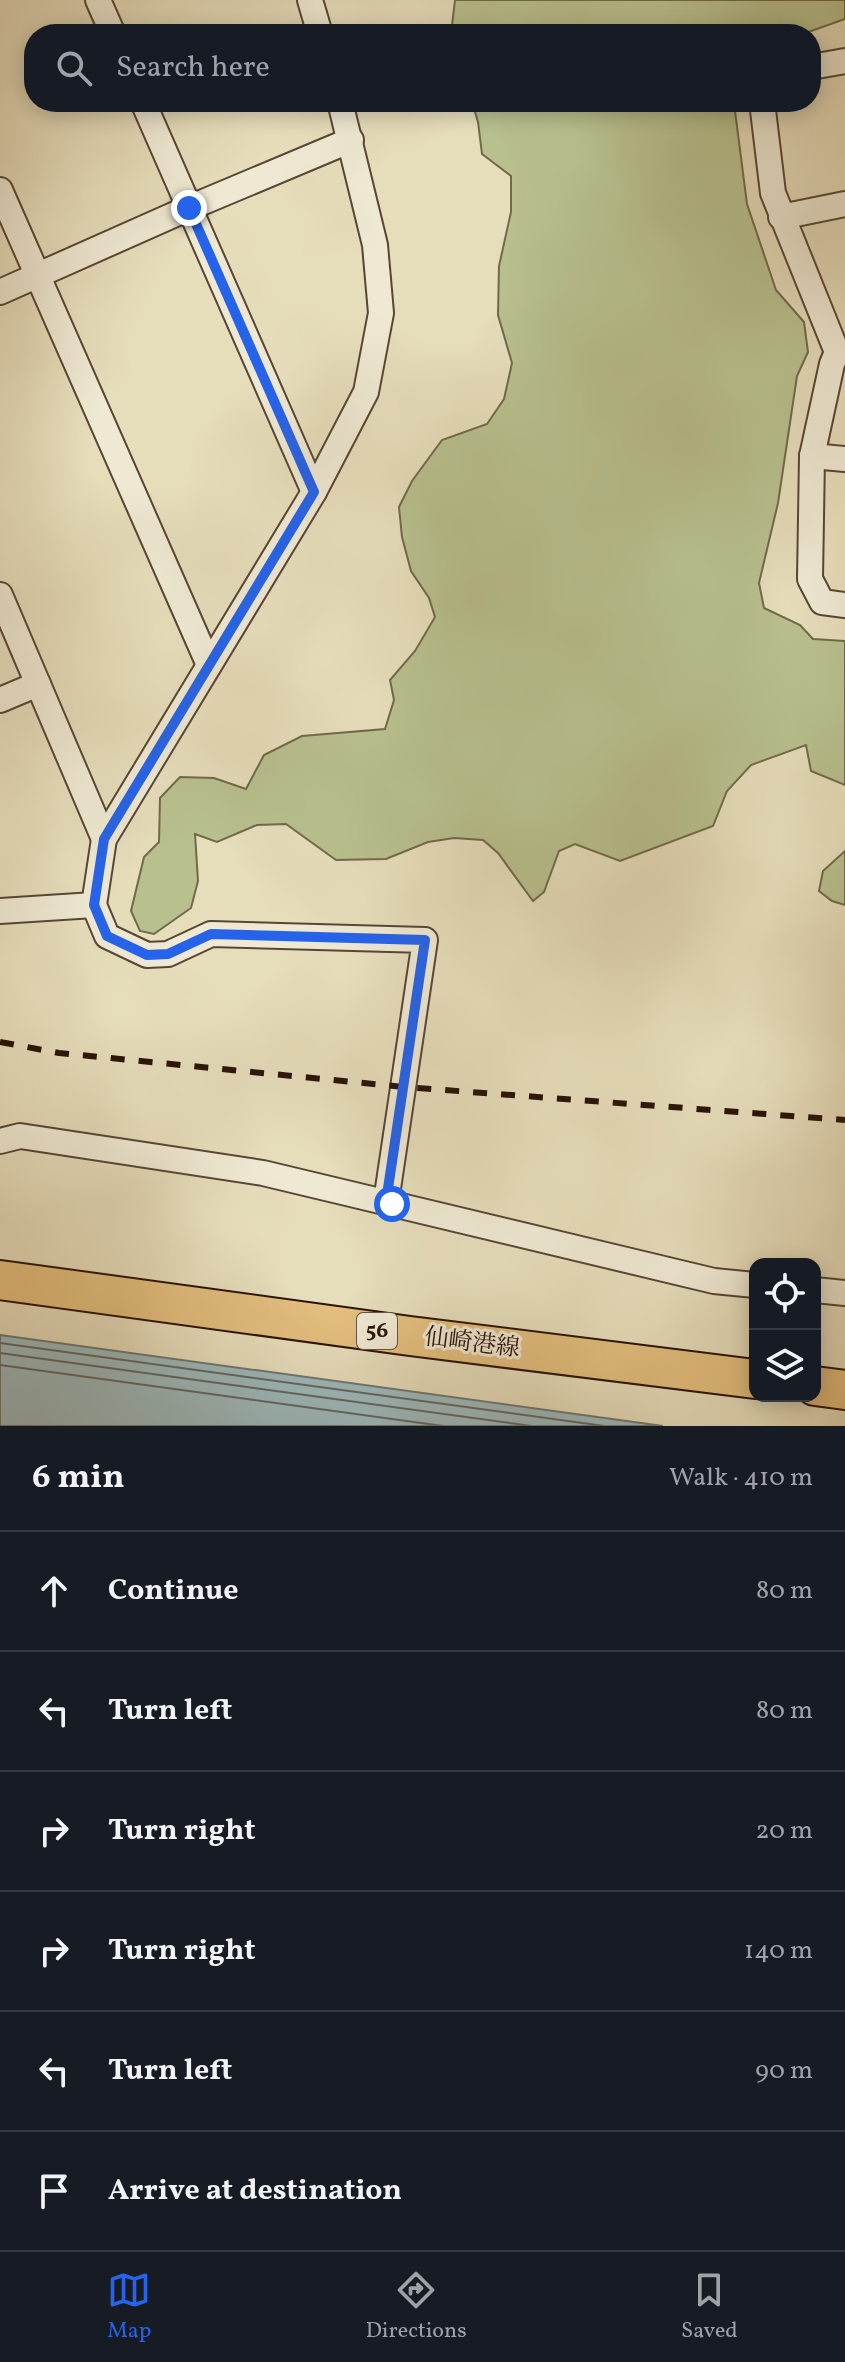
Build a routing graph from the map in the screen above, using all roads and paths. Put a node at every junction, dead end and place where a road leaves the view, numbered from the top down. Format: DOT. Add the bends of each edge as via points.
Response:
graph roads {
  1 [pos="98,0"];
  2 [pos="310,0"];
  3 [pos="109,24"];
  4 [pos="317,24"];
  5 [pos="845,61"];
  6 [pos="821,65"];
  7 [pos="147,112"];
  8 [pos="343,112"];
  9 [pos="763,112"];
  10 [pos="351,140"];
  11 [pos="0,190"];
  12 [pos="845,204"];
  13 [pos="189,208"];
  14 [pos="781,217"];
  15 [pos="37,276"];
  16 [pos="0,292"];
  17 [pos="841,351"];
  18 [pos="812,456"];
  19 [pos="845,459"];
  20 [pos="314,492"];
  21 [pos="0,595"];
  22 [pos="845,605"];
  23 [pos="209,665"];
  24 [pos="38,684"];
  25 [pos="0,700"];
  26 [pos="104,839"];
  27 [pos="94,905"];
  28 [pos="0,911"];
  29 [pos="0,1141"];
  30 [pos="386,1202"];
  31 [pos="0,1280"];
  32 [pos="749,1284"];
  33 [pos="821,1291"];
  34 [pos="845,1293"];
  35 [pos="749,1378"];
  36 [pos="821,1387"];
  37 [pos="845,1390"];
  1 -- 3 [label="street"];
  2 -- 4 [label="street"];
  5 -- 6 [label="street"];
  7 -- 13 [label="street"];
  8 -- 10 [label="street"];
  9 -- 14 [label="street"];
  10 -- 13 [label="street"];
  10 -- 20 [label="street" via="375,245 381,313 366,392"];
  11 -- 15 [label="street"];
  12 -- 14 [label="street"];
  13 -- 15 [label="street"];
  13 -- 20 [label="street"];
  14 -- 17 [label="street"];
  15 -- 16 [label="street"];
  15 -- 23 [label="street"];
  17 -- 18 [label="street" via="832,364"];
  18 -- 19 [label="street"];
  18 -- 22 [label="street" via="810,579 822,602"];
  20 -- 23 [label="street"];
  21 -- 24 [label="street"];
  23 -- 26 [label="street"];
  24 -- 25 [label="street"];
  24 -- 26 [label="street"];
  26 -- 27 [label="street"];
  27 -- 28 [label="street"];
  27 -- 30 [label="street" via="107,936 147,955 168,954 211,934 425,940"];
  29 -- 30 [label="street" via="20,1136 263,1173"];
  30 -- 32 [label="street" via="714,1281"];
  31 -- 35 [label="main road, 仙崎港線 / 56"];
  33 -- 34 [label="street"];
  36 -- 37 [label="main road"];
}
